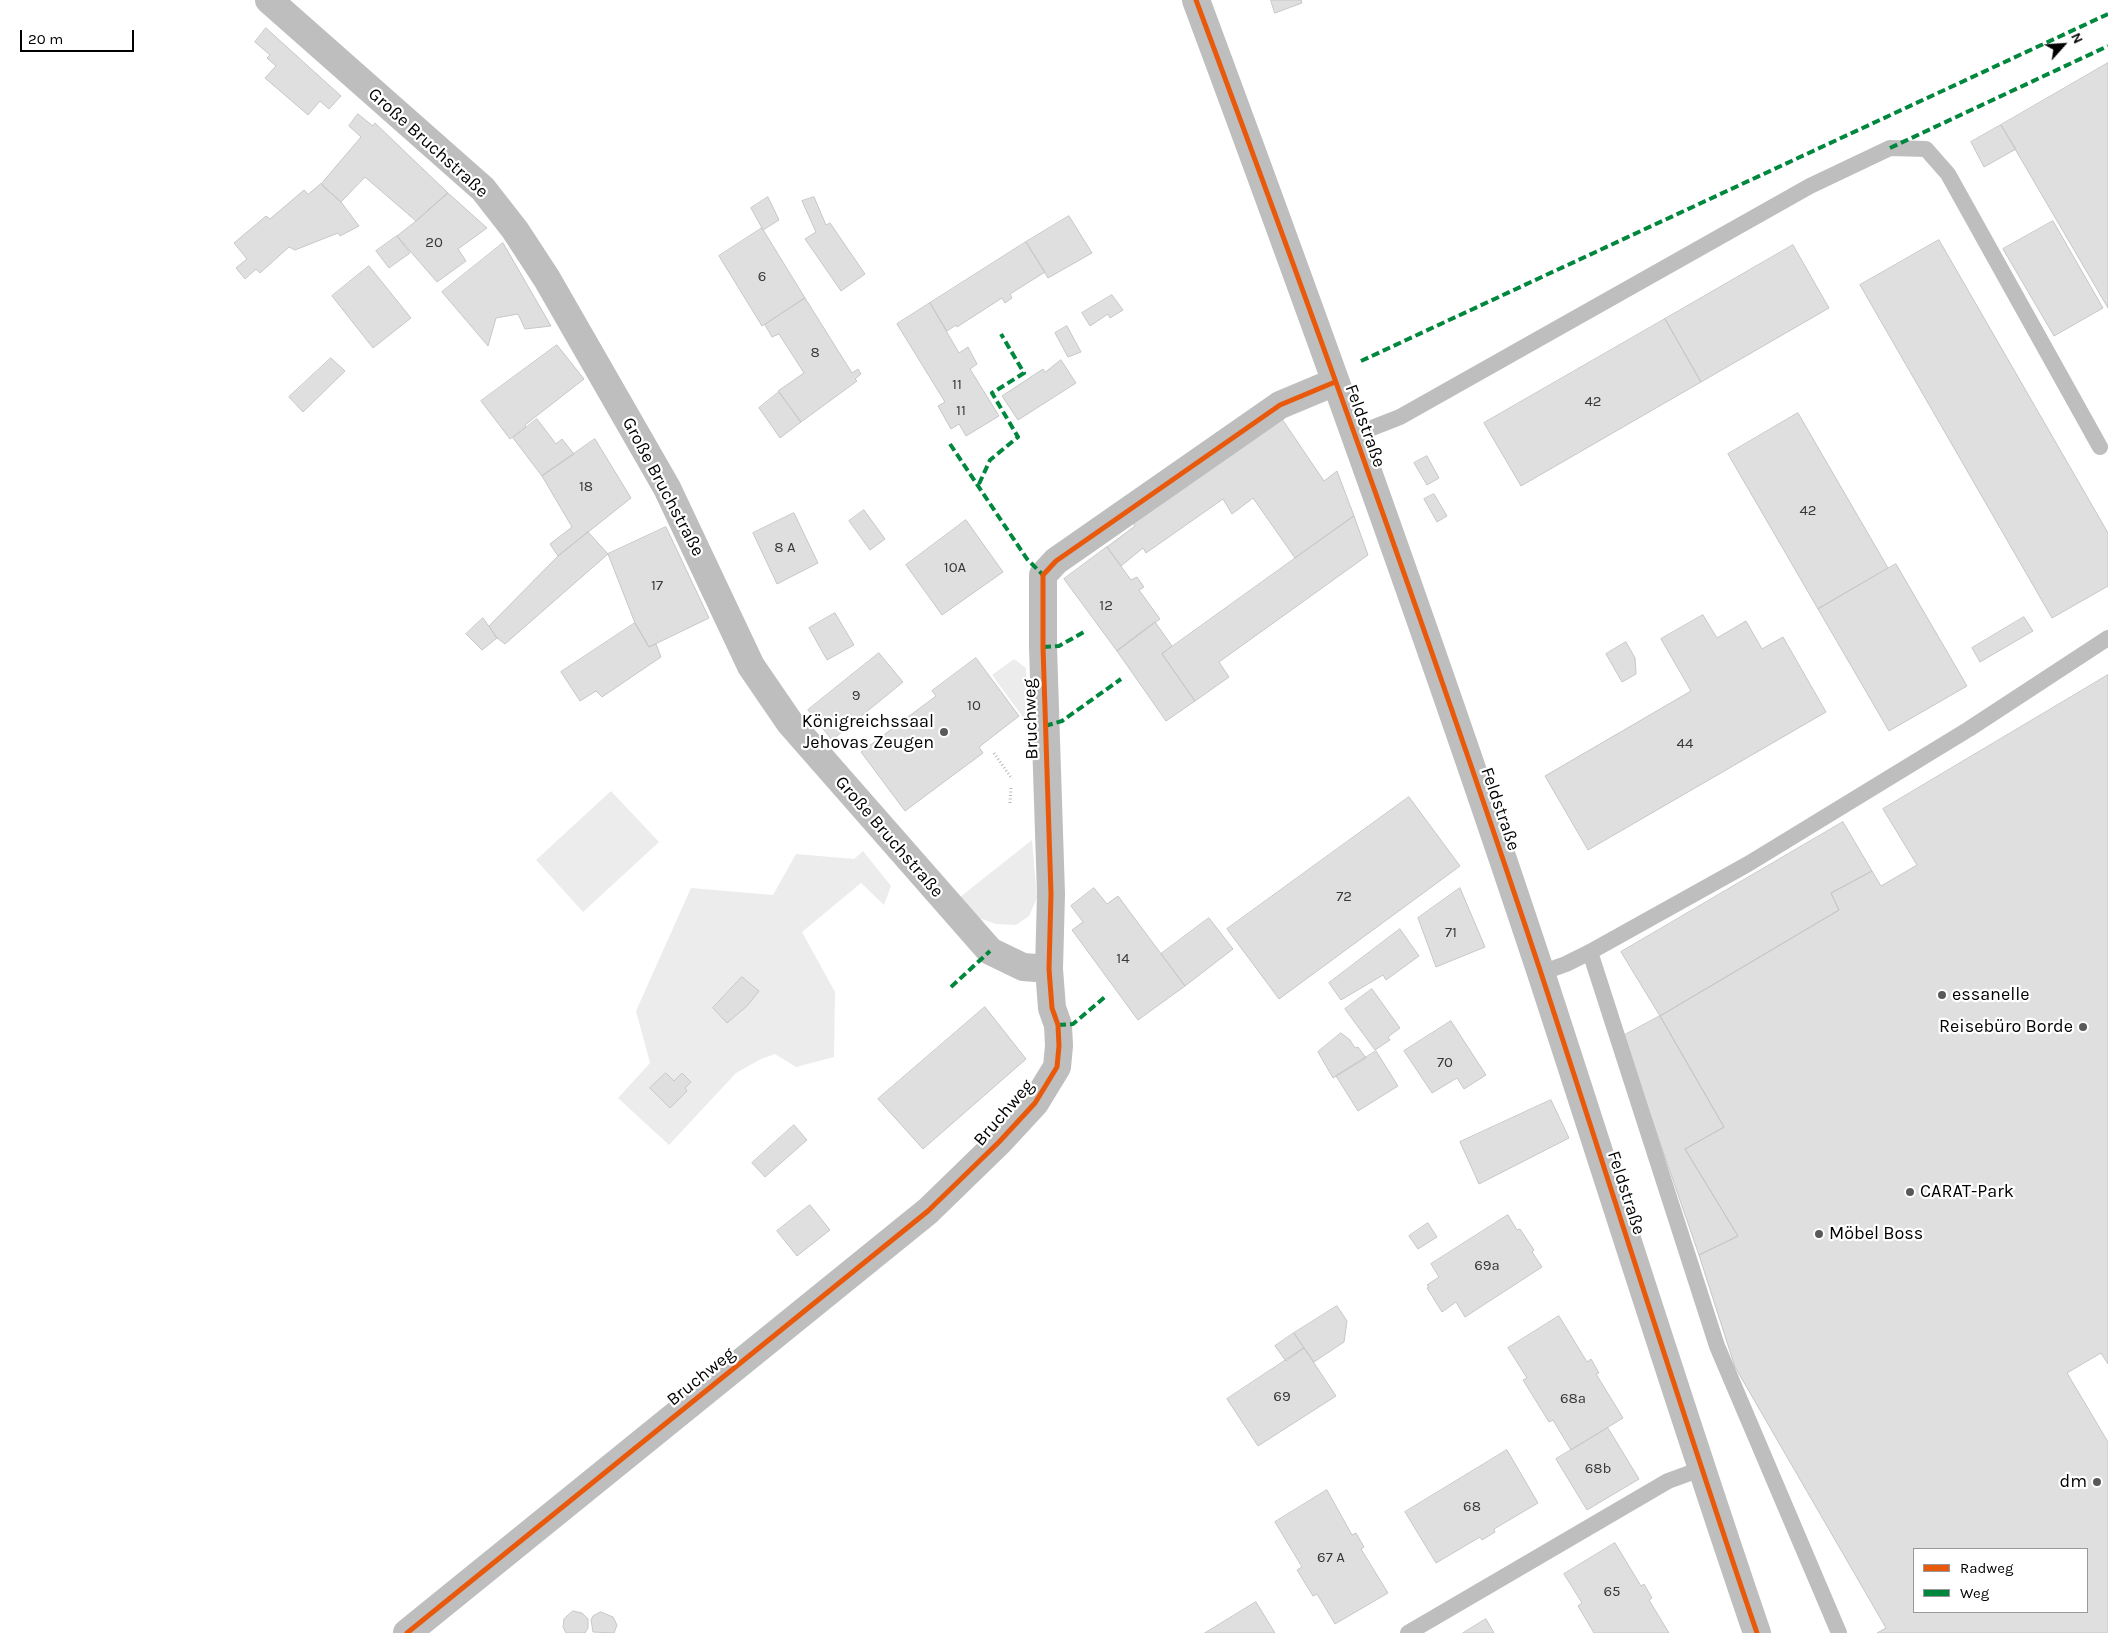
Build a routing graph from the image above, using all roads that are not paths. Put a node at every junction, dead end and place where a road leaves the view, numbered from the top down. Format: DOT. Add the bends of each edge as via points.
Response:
graph roads {
  1 [pos="269,0"];
  2 [pos="1196,0"];
  3 [pos="1335,382"];
  4 [pos="1354,435"];
  5 [pos="2100,447"];
  6 [pos="2108,638"];
  7 [pos="1590,952"];
  8 [pos="1049,969"];
  9 [pos="1540,973"];
  10 [pos="1701,1469"];
  11 [pos="407,1633"];
  12 [pos="1408,1633"];
  13 [pos="1757,1633"];
  14 [pos="1839,1633"];
  1 -- 8 [label="street, Große Bruchstraße" via="482,189 515,230 547,279 667,488 751,666 790,723 990,951 1024,967"];
  2 -- 3 [label="street, Feldstraße"];
  3 -- 4 [label="street, Feldstraße"];
  3 -- 8 [label="street, Bruchweg" via="1280,405 1056,561 1043,575 1051,894"];
  4 -- 5 [label="lane" via="1400,417 1810,186 1890,148 1926,149 1948,174"];
  4 -- 9 [label="street, Feldstraße" via="1447,696"];
  6 -- 7 [label="lane" via="1969,729 1748,864"];
  7 -- 9 [label="lane"];
  7 -- 14 [label="lane" via="1717,1346"];
  8 -- 11 [label="street, Bruchweg" via="1052,1008 1058,1025 1057,1067 1035,1103 999,1142 928,1211"];
  9 -- 10 [label="street, Feldstraße"];
  10 -- 12 [label="lane" via="1668,1481"];
  10 -- 13 [label="street, Feldstraße"];
}
